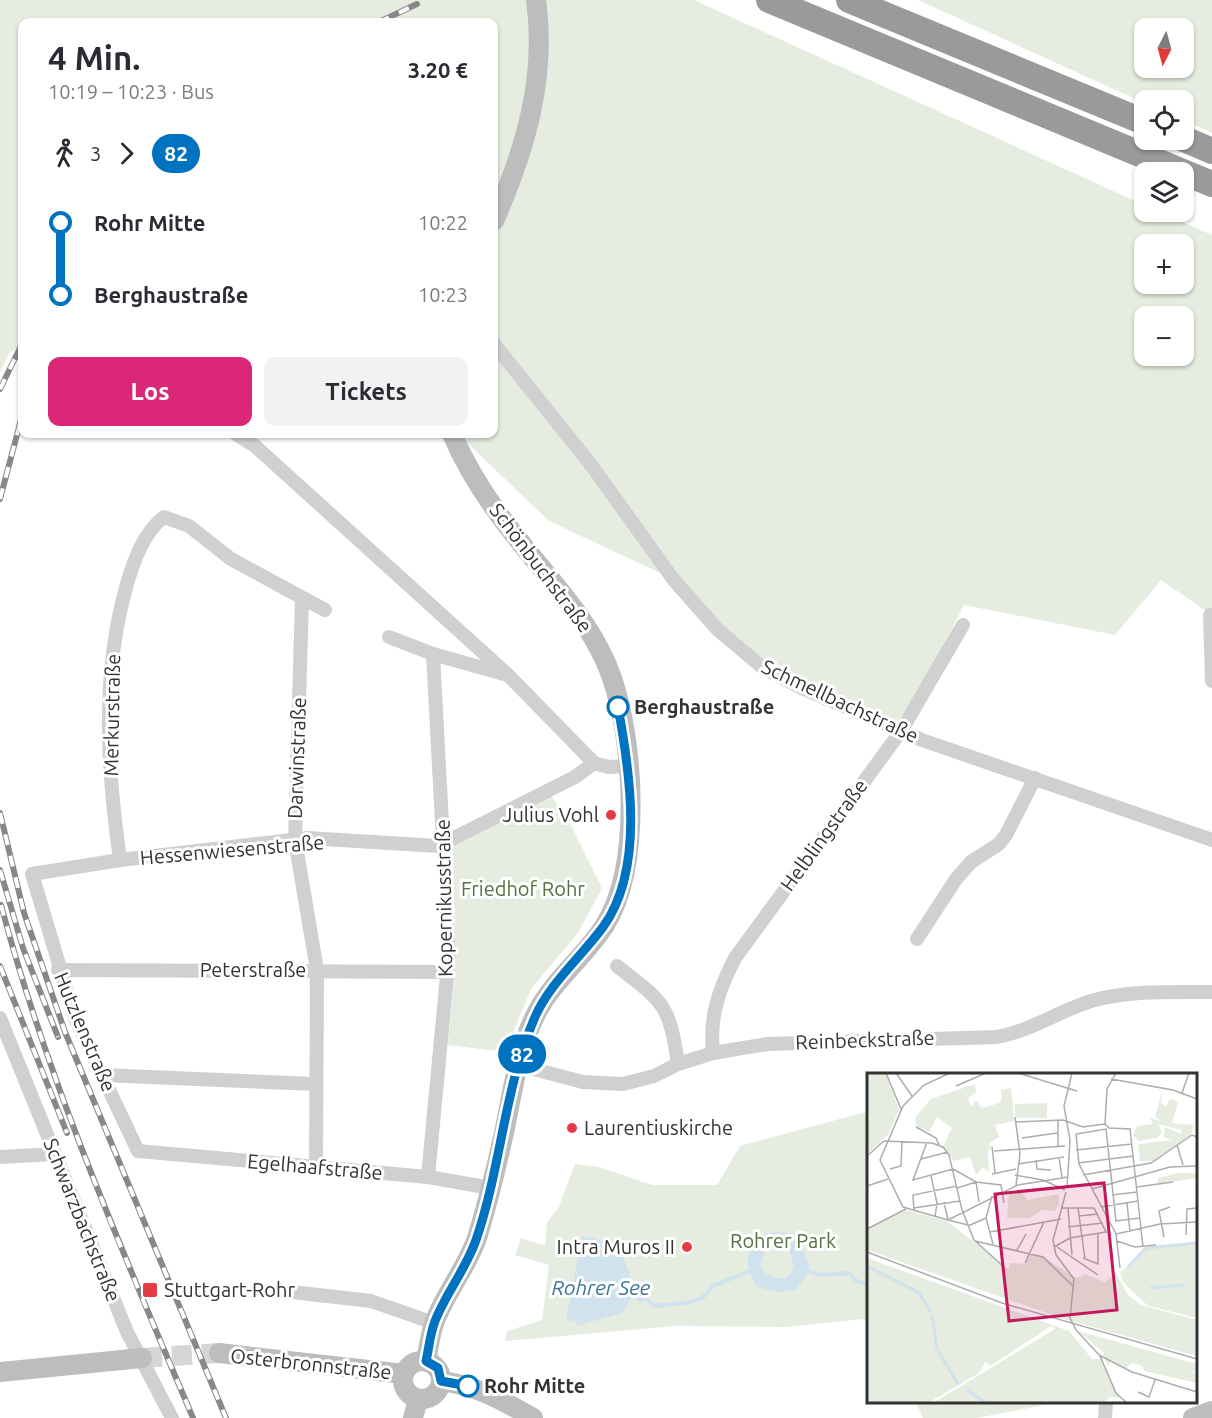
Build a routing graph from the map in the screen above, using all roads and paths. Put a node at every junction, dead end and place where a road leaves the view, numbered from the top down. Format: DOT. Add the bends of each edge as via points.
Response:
graph roads {
  1 [pos="536,0"];
  2 [pos="769,0"];
  3 [pos="849,0"];
  4 [pos="1134,118"];
  5 [pos="1194,143"];
  6 [pos="1212,151"];
  7 [pos="1212,184"];
  8 [pos="498,212"];
  9 [pos="498,349"];
  10 [pos="242,438"];
  11 [pos="454,438"];
  12 [pos="302,599"];
  13 [pos="325,610"];
  14 [pos="1211,616"];
  15 [pos="963,625"];
  16 [pos="389,637"];
  17 [pos="433,654"];
  18 [pos="1211,655"];
  19 [pos="508,675"];
  20 [pos="1212,681"];
  21 [pos="901,731"];
  22 [pos="594,763"];
  23 [pos="627,766"];
  24 [pos="1035,778"];
  25 [pos="295,840"];
  26 [pos="1212,840"];
  27 [pos="444,844"];
  28 [pos="120,860"];
  29 [pos="32,874"];
  30 [pos="917,939"];
  31 [pos="617,966"];
  32 [pos="58,969"];
  33 [pos="317,970"];
  34 [pos="447,972"];
  35 [pos="1212,992"];
  36 [pos="0,1018"];
  37 [pos="713,1053"];
  38 [pos="678,1064"];
  39 [pos="519,1065"];
  40 [pos="102,1075"];
  41 [pos="316,1084"];
  42 [pos="138,1151"];
  43 [pos="55,1154"];
  44 [pos="0,1157"];
  45 [pos="316,1167"];
  46 [pos="428,1177"];
  47 [pos="491,1188"];
  48 [pos="292,1292"];
  49 [pos="434,1323"];
  50 [pos="219,1353"];
  51 [pos="428,1353"];
  52 [pos="142,1358"];
  53 [pos="0,1372"];
  54 [pos="404,1374"];
  55 [pos="441,1381"];
  56 [pos="1106,1403"];
  57 [pos="416,1408"];
  58 [pos="1212,1411"];
  59 [pos="172,1418"];
  60 [pos="533,1418"];
  61 [pos="1105,1418"];
  62 [pos="1193,1418"];
  1 -- 8 [label="main road" via="538,62 530,123"];
  2 -- 7 [label="highway"];
  3 -- 4 [label="highway"];
  5 -- 6 [label="highway"];
  9 -- 21 [label="street, Schmellbachstraße" via="718,630 762,667"];
  10 -- 19 [label="street"];
  11 -- 23 [label="main road, Schönbuchstraße" via="476,480 582,619 598,646 616,693"];
  12 -- 13 [label="street, Merkurstraße"];
  12 -- 25 [label="street, Darwinstraße"];
  12 -- 28 [label="street, Merkurstraße" via="231,559 189,526 164,518 154,525 132,568 112,655 108,714 110,783"];
  14 -- 18 [label="street"];
  15 -- 21 [label="street, Helblingstraße"];
  16 -- 17 [label="street"];
  17 -- 19 [label="street"];
  17 -- 27 [label="street, Kopernikusstraße"];
  18 -- 20 [label="street"];
  19 -- 22 [label="street"];
  21 -- 24 [label="street, Schmellbachstraße"];
  21 -- 37 [label="street, Helblingstraße" via="735,958 721,986 714,1013 710,1032"];
  22 -- 23 [label="street"];
  22 -- 27 [label="street, Hessenwiesenstraße" via="575,777"];
  23 -- 39 [label="main road, Schönbuchstraße" via="629,848 625,878 605,924 536,1014"];
  24 -- 26 [label="street, Schmellbachstraße"];
  24 -- 30 [label="street" via="1006,835 956,879"];
  25 -- 27 [label="street, Hessenwiesenstraße"];
  25 -- 28 [label="street, Hessenwiesenstraße"];
  25 -- 33 [label="street, Darwinstraße"];
  27 -- 34 [label="street, Kopernikusstraße"];
  28 -- 29 [label="street, Hessenwiesenstraße"];
  29 -- 32 [label="street, Hutzlenstraße"];
  31 -- 38 [label="street" via="654,995 668,1012"];
  32 -- 33 [label="street, Peterstraße"];
  32 -- 40 [label="street, Hutzlenstraße" via="75,1018"];
  33 -- 34 [label="street, Peterstraße"];
  33 -- 41 [label="street, Darwinstraße"];
  34 -- 46 [label="street, Kopernikusstraße"];
  35 -- 37 [label="street, Reinbeckstraße" via="1104,998 996,1038 767,1044"];
  36 -- 43 [label="street, Schwarzbachstraße"];
  37 -- 38 [label="street, Reinbeckstraße"];
  38 -- 39 [label="street, Reinbeckstraße" via="654,1076 623,1084 583,1082"];
  39 -- 47 [label="main road, Schönbuchstraße"];
  40 -- 41 [label="street"];
  40 -- 42 [label="street, Hutzlenstraße"];
  41 -- 45 [label="street, Darwinstraße"];
  42 -- 45 [label="street, Egelhaafstraße"];
  43 -- 44 [label="street"];
  43 -- 52 [label="street, Schwarzbachstraße" via="127,1332"];
  45 -- 46 [label="street, Egelhaafstraße"];
  46 -- 47 [label="street, Egelhaafstraße"];
  47 -- 49 [label="main road, Schönbuchstraße" via="472,1250"];
  48 -- 49 [label="street" via="371,1301"];
  49 -- 51 [label="main road, Schönbuchstraße"];
  50 -- 54 [label="main road, Osterbronnstraße"];
  51 -- 54 [label="main road" via="412,1363"];
  51 -- 55 [label="main road"];
  52 -- 53 [label="main road"];
  52 -- 59 [label="street, Schwarzbachstraße"];
  54 -- 57 [label="main road" via="406,1390"];
  55 -- 57 [label="main road" via="434,1395"];
  55 -- 60 [label="main road" via="468,1386"];
  56 -- 61 [label="street"];
  58 -- 62 [label="main road"];
}
